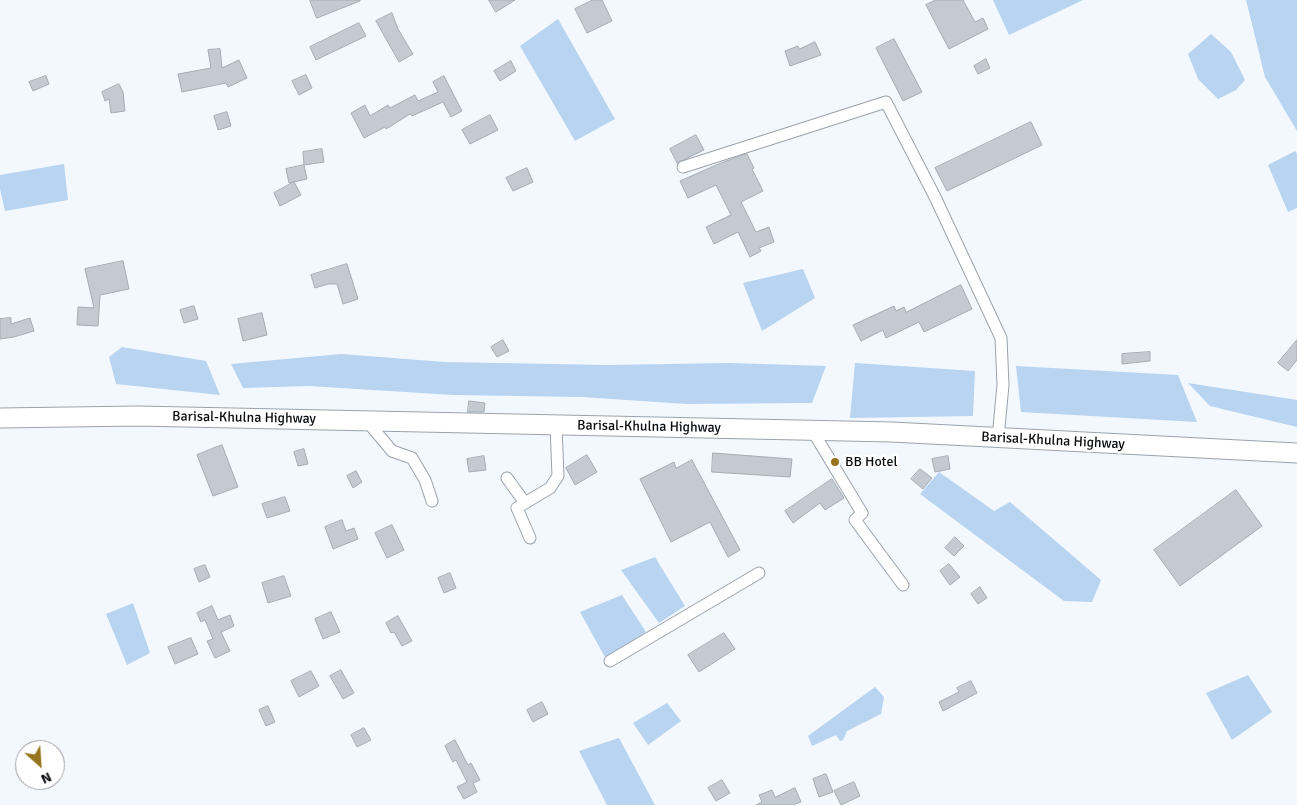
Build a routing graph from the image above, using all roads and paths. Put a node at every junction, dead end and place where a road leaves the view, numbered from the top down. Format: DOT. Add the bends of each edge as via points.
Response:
graph roads {
  1 [pos="683,167"];
  2 [pos="0,418"];
  3 [pos="366,420"];
  4 [pos="556,425"];
  5 [pos="812,430"];
  6 [pos="998,438"];
  7 [pos="1297,453"];
  8 [pos="507,478"];
  9 [pos="432,501"];
  10 [pos="525,503"];
  11 [pos="530,538"];
  12 [pos="759,572"];
  13 [pos="903,585"];
  14 [pos="610,661"];
  1 -- 6 [label="street" via="886,102 1001,338"];
  2 -- 3 [label="highway, Barisal-Khulna Highway" via="138,416"];
  3 -- 4 [label="highway, Barisal-Khulna Highway"];
  3 -- 9 [label="street" via="392,452 412,458 425,480"];
  4 -- 5 [label="highway, Barisal-Khulna Highway"];
  4 -- 10 [label="street" via="558,476 550,488"];
  5 -- 6 [label="highway, Barisal-Khulna Highway"];
  5 -- 13 [label="street" via="862,513 855,520"];
  6 -- 7 [label="highway, Barisal-Khulna Highway"];
  8 -- 10 [label="street"];
  10 -- 11 [label="street" via="517,508"];
  12 -- 14 [label="street"];
}
